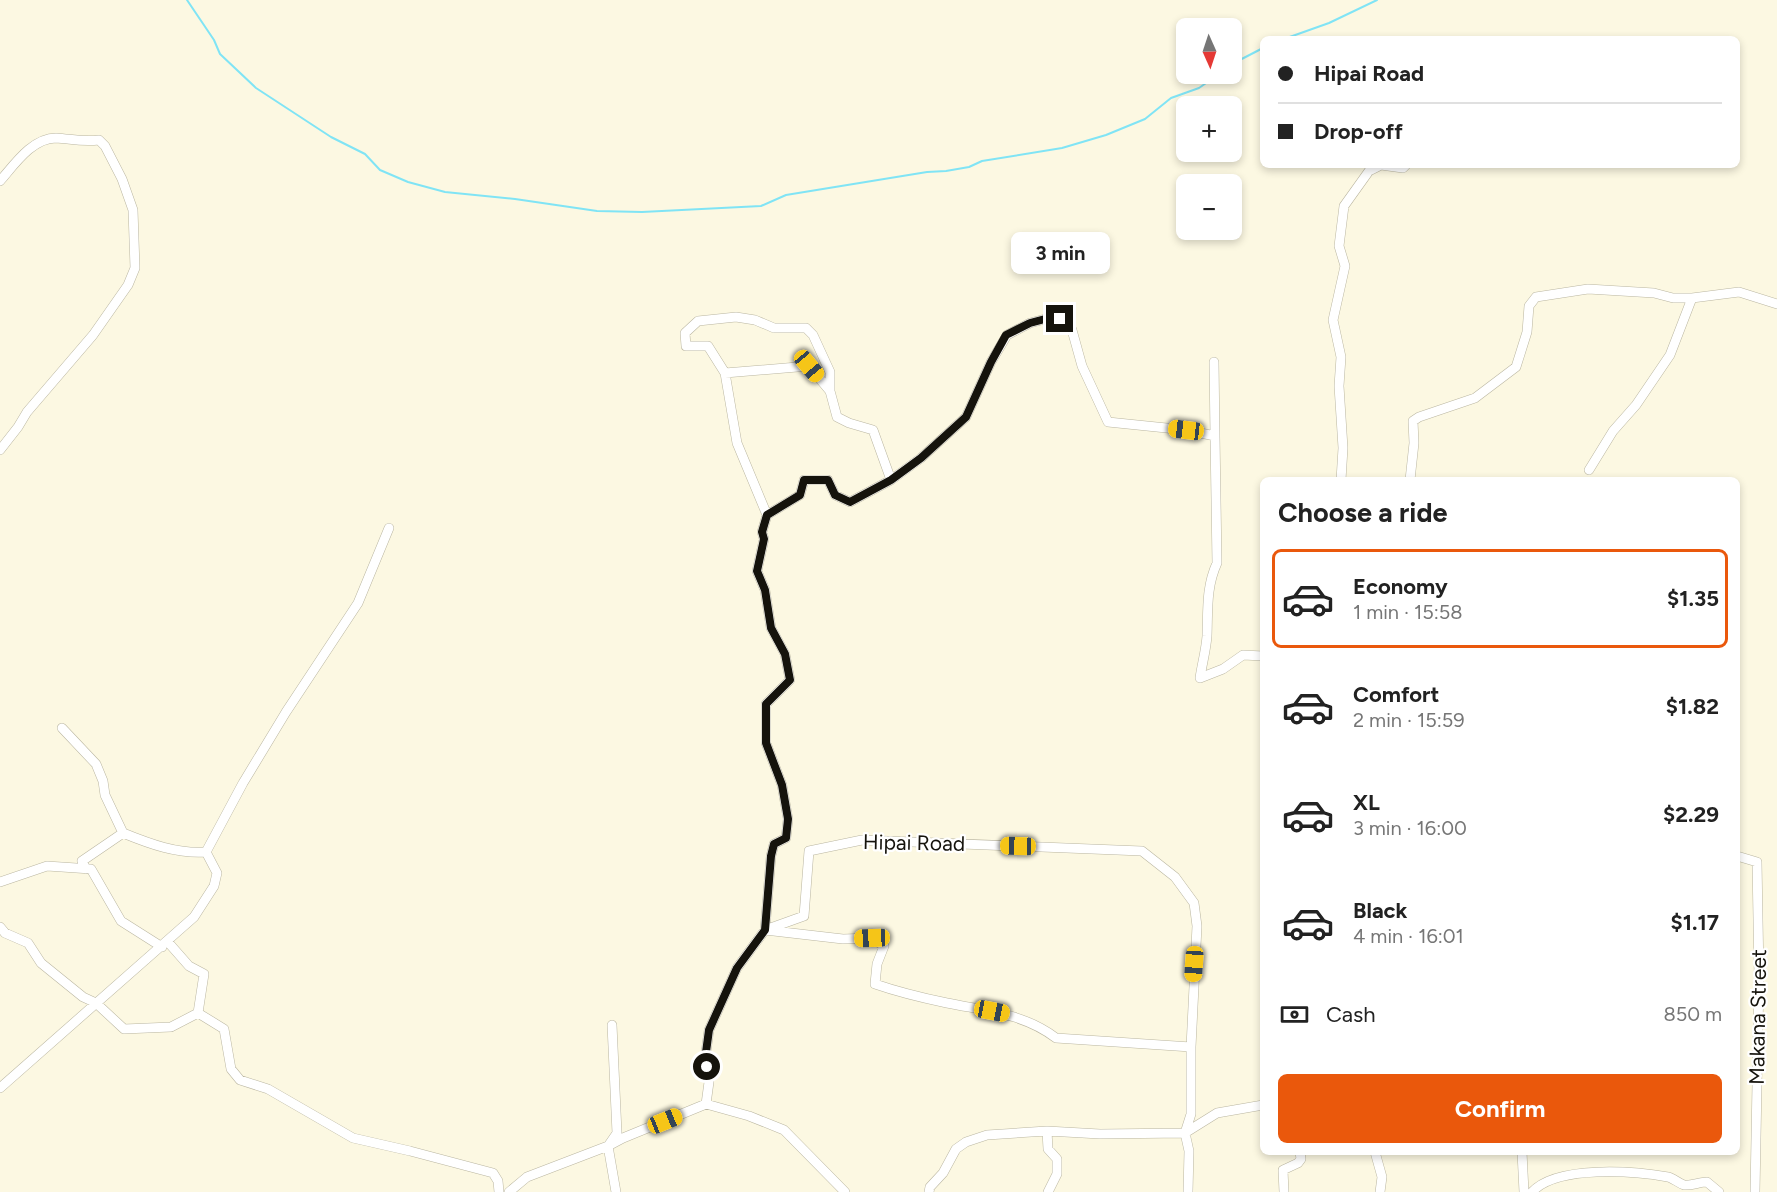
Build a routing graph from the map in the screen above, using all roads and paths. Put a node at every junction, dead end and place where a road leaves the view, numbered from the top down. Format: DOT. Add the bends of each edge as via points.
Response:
graph roads {
  1 [pos="1375,168"];
  2 [pos="0,181"];
  3 [pos="1692,298"];
  4 [pos="1777,304"];
  5 [pos="1214,363"];
  6 [pos="725,373"];
  7 [pos="830,391"];
  8 [pos="1215,436"];
  9 [pos="0,450"];
  10 [pos="1589,470"];
  11 [pos="1341,477"];
  12 [pos="1410,477"];
  13 [pos="891,480"];
  14 [pos="767,515"];
  15 [pos="389,528"];
  16 [pos="1260,656"];
  17 [pos="62,728"];
  18 [pos="123,833"];
  19 [pos="206,852"];
  20 [pos="1740,857"];
  21 [pos="86,869"];
  22 [pos="0,882"];
  23 [pos="0,927"];
  24 [pos="765,930"];
  25 [pos="165,944"];
  26 [pos="96,1003"];
  27 [pos="198,1013"];
  28 [pos="612,1024"];
  29 [pos="1191,1047"];
  30 [pos="0,1088"];
  31 [pos="706,1104"];
  32 [pos="1260,1106"];
  33 [pos="1047,1131"];
  34 [pos="1185,1133"];
  35 [pos="608,1146"];
  36 [pos="1300,1155"];
  37 [pos="1376,1155"];
  38 [pos="1522,1155"];
  39 [pos="1189,1187"];
  40 [pos="499,1192"];
  41 [pos="509,1192"];
  42 [pos="616,1192"];
  43 [pos="845,1192"];
  44 [pos="929,1192"];
  45 [pos="1048,1192"];
  46 [pos="1284,1192"];
  47 [pos="1380,1192"];
  48 [pos="1524,1192"];
  49 [pos="1532,1192"];
  50 [pos="1719,1192"];
  51 [pos="1755,1192"];
  1 -- 11 [label="street" via="1344,206 1339,246 1345,266 1333,320 1341,357"];
  2 -- 9 [label="street" via="34,145 53,138 99,140 122,180 133,210 135,268 128,285 93,335"];
  3 -- 4 [label="street" via="1739,292"];
  3 -- 10 [label="street" via="1670,355"];
  3 -- 12 [label="street" via="1588,289 1536,297 1529,306 1527,332 1516,367 1475,398 1413,421"];
  5 -- 8 [label="street"];
  6 -- 7 [label="street" via="809,366"];
  6 -- 7 [label="street" via="708,346 686,346 685,333 698,321 736,317 774,328 806,328 830,372"];
  6 -- 14 [label="street" via="737,443"];
  7 -- 13 [label="street" via="837,417 873,430"];
  8 -- 13 [label="street" via="1108,422 1082,366 1072,330 1060,319 1045,319 1006,335 966,417"];
  8 -- 16 [label="street" via="1217,562 1210,577 1200,678 1243,656"];
  13 -- 14 [label="street" via="850,502 835,495 828,480 804,480 800,495"];
  14 -- 24 [label="street" via="757,571 765,590 771,628 785,654 790,680 766,704 766,743 782,785 788,819 786,838 774,844 771,856"];
  15 -- 19 [label="street" via="358,603 286,712"];
  17 -- 18 [label="street" via="96,764"];
  18 -- 19 [label="street" via="189,853"];
  18 -- 21 [label="street" via="82,861"];
  19 -- 25 [label="street" via="217,873 214,886 194,917"];
  20 -- 51 [label="street, Makana Street" via="1757,862"];
  21 -- 22 [label="street" via="47,866"];
  21 -- 25 [label="street" via="91,869 121,921"];
  23 -- 26 [label="street" via="28,943 42,963 83,998"];
  24 -- 29 [label="street" via="843,939 872,938 884,946 875,984 1011,1015 1042,1027 1056,1038"];
  24 -- 29 [label="street, Hipai Road" via="804,916 809,851 862,840 1142,851 1175,877 1194,903 1197,926"];
  24 -- 31 [label="street" via="737,968 709,1030"];
  25 -- 26 [label="street"];
  25 -- 27 [label="street" via="204,974"];
  26 -- 27 [label="street" via="124,1029 171,1027"];
  26 -- 30 [label="street"];
  27 -- 40 [label="street" via="224,1029 231,1069 240,1080 268,1089 353,1138 493,1173"];
  28 -- 35 [label="street" via="616,1133"];
  29 -- 34 [label="street, Hipai Road" via="1191,1114"];
  31 -- 35 [label="street"];
  31 -- 43 [label="street" via="783,1131"];
  32 -- 34 [label="street" via="1217,1113"];
  33 -- 34 [label="street"];
  33 -- 44 [label="street" via="987,1135 966,1142 956,1149"];
  33 -- 45 [label="street" via="1048,1149 1057,1158 1057,1174"];
  34 -- 39 [label="street, Hipai Road"];
  35 -- 41 [label="street" via="527,1177"];
  35 -- 42 [label="street"];
  36 -- 46 [label="street" via="1298,1163 1283,1170"];
  37 -- 47 [label="street" via="1382,1177"];
  38 -- 48 [label="street"];
  49 -- 50 [label="street" via="1539,1185 1564,1176 1611,1173 1670,1177 1683,1185 1707,1182"];
}
